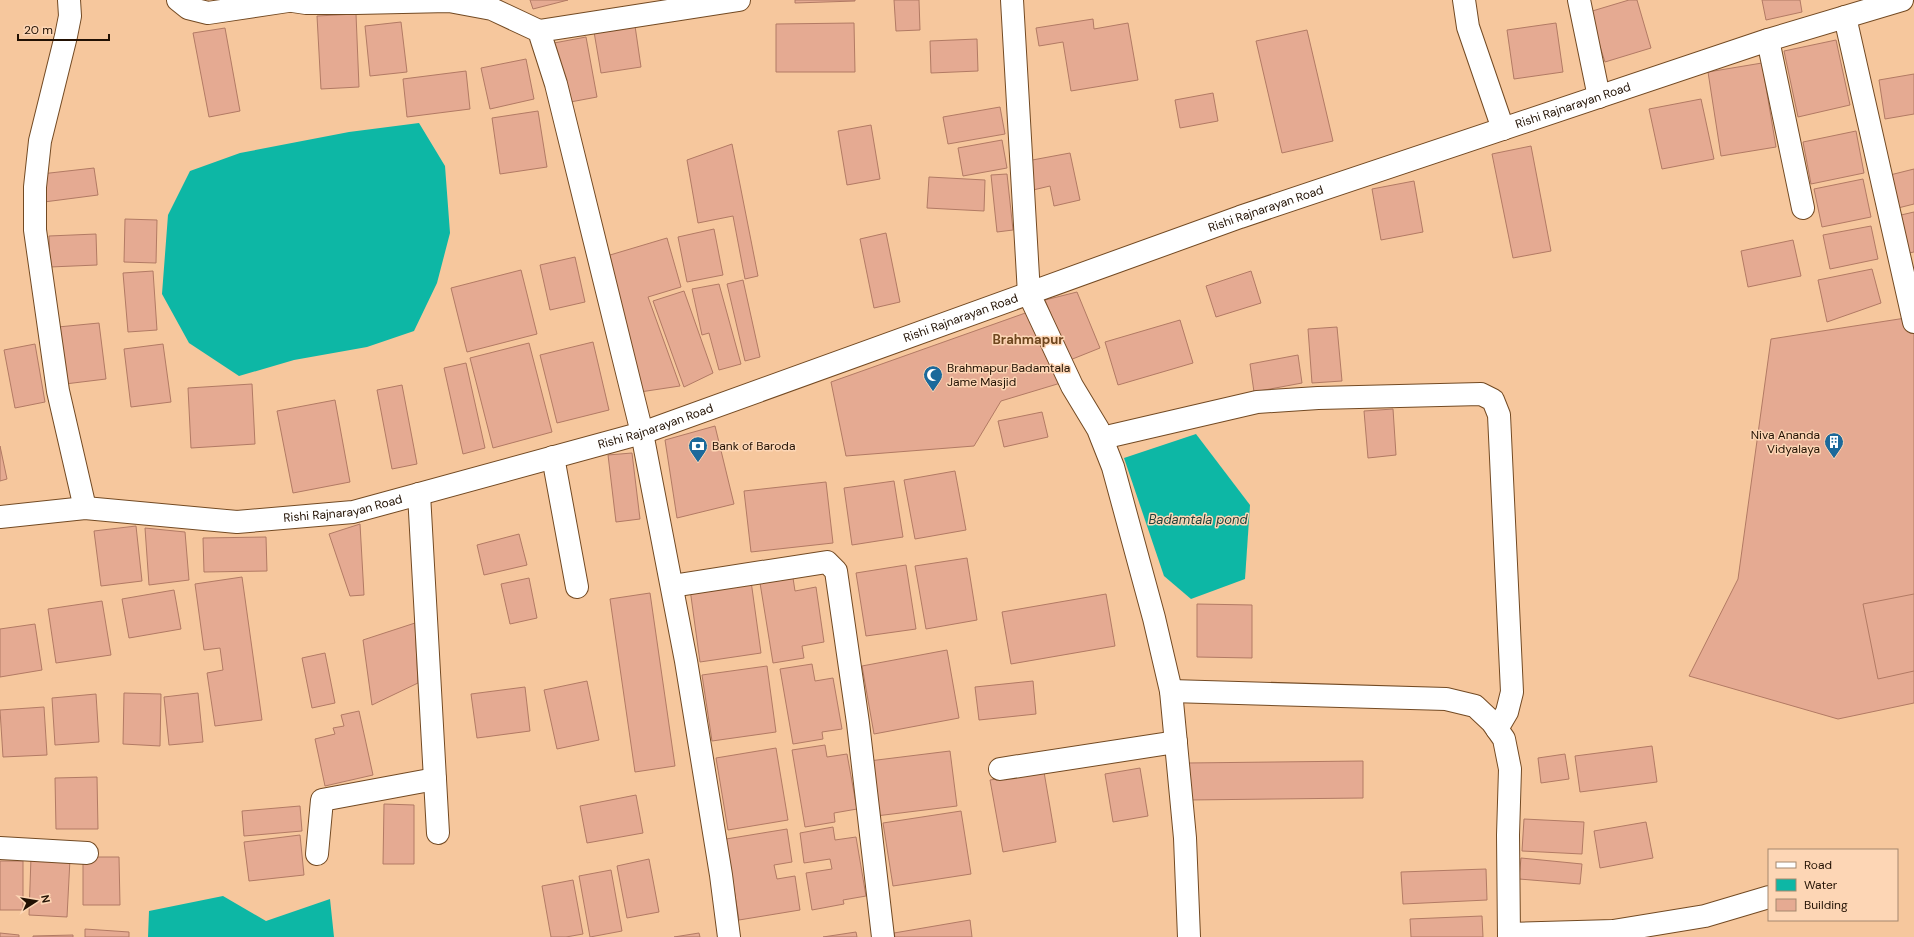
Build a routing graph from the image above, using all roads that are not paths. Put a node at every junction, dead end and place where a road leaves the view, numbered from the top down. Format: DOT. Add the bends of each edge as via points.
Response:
graph roads {
  1 [pos="69,0"];
  2 [pos="178,0"];
  3 [pos="287,0"];
  4 [pos="739,0"];
  5 [pos="1012,0"];
  6 [pos="1464,0"];
  7 [pos="1579,0"];
  8 [pos="1902,0"];
  9 [pos="1845,17"];
  10 [pos="539,30"];
  11 [pos="1768,40"];
  12 [pos="1599,97"];
  13 [pos="1503,129"];
  14 [pos="1803,208"];
  15 [pos="1029,294"];
  16 [pos="1914,322"];
  17 [pos="642,433"];
  18 [pos="1102,438"];
  19 [pos="553,457"];
  20 [pos="418,494"];
  21 [pos="85,508"];
  22 [pos="0,516"];
  23 [pos="672,586"];
  24 [pos="577,587"];
  25 [pos="1171,691"];
  26 [pos="1497,729"];
  27 [pos="1176,742"];
  28 [pos="1000,769"];
  29 [pos="435,779"];
  30 [pos="438,834"];
  31 [pos="0,848"];
  32 [pos="87,853"];
  33 [pos="317,854"];
  34 [pos="1768,897"];
  35 [pos="1509,936"];
  36 [pos="729,937"];
  37 [pos="883,937"];
  38 [pos="1189,937"];
  1 -- 21 [label="street" via="70,16 66,36 40,141 35,187 35,230 58,391"];
  2 -- 3 [label="street" via="188,8 208,13"];
  3 -- 10 [label="street" via="356,3 449,1 492,9"];
  4 -- 10 [label="street"];
  5 -- 15 [label="street"];
  6 -- 13 [label="street" via="1468,27"];
  7 -- 12 [label="street"];
  8 -- 9 [label="street, Rishi Rajnarayan Road"];
  9 -- 11 [label="street, Rishi Rajnarayan Road"];
  9 -- 16 [label="street"];
  10 -- 17 [label="street" via="558,91"];
  11 -- 12 [label="street, Rishi Rajnarayan Road"];
  11 -- 14 [label="street"];
  12 -- 13 [label="street, Rishi Rajnarayan Road"];
  13 -- 15 [label="street, Rishi Rajnarayan Road" via="1248,215"];
  15 -- 17 [label="street, Rishi Rajnarayan Road"];
  15 -- 18 [label="street" via="1072,386"];
  17 -- 19 [label="street, Rishi Rajnarayan Road"];
  17 -- 23 [label="street"];
  18 -- 25 [label="street" via="1117,482"];
  18 -- 26 [label="street" via="1257,402 1481,394 1493,400 1499,415 1512,692 1507,712"];
  19 -- 20 [label="street, Rishi Rajnarayan Road"];
  19 -- 24 [label="street"];
  20 -- 21 [label="street, Rishi Rajnarayan Road" via="353,512 237,522"];
  20 -- 29 [label="street"];
  21 -- 22 [label="street, Rishi Rajnarayan Road"];
  23 -- 36 [label="street" via="721,875"];
  23 -- 37 [label="street" via="827,562 836,571 858,723"];
  25 -- 26 [label="street" via="1446,699 1475,706"];
  25 -- 27 [label="street"];
  26 -- 35 [label="street" via="1504,740 1510,768"];
  27 -- 28 [label="street"];
  27 -- 38 [label="street" via="1185,838"];
  29 -- 30 [label="street"];
  29 -- 33 [label="street" via="322,800"];
  31 -- 32 [label="street"];
  34 -- 35 [label="street" via="1705,916 1613,931"];
}
